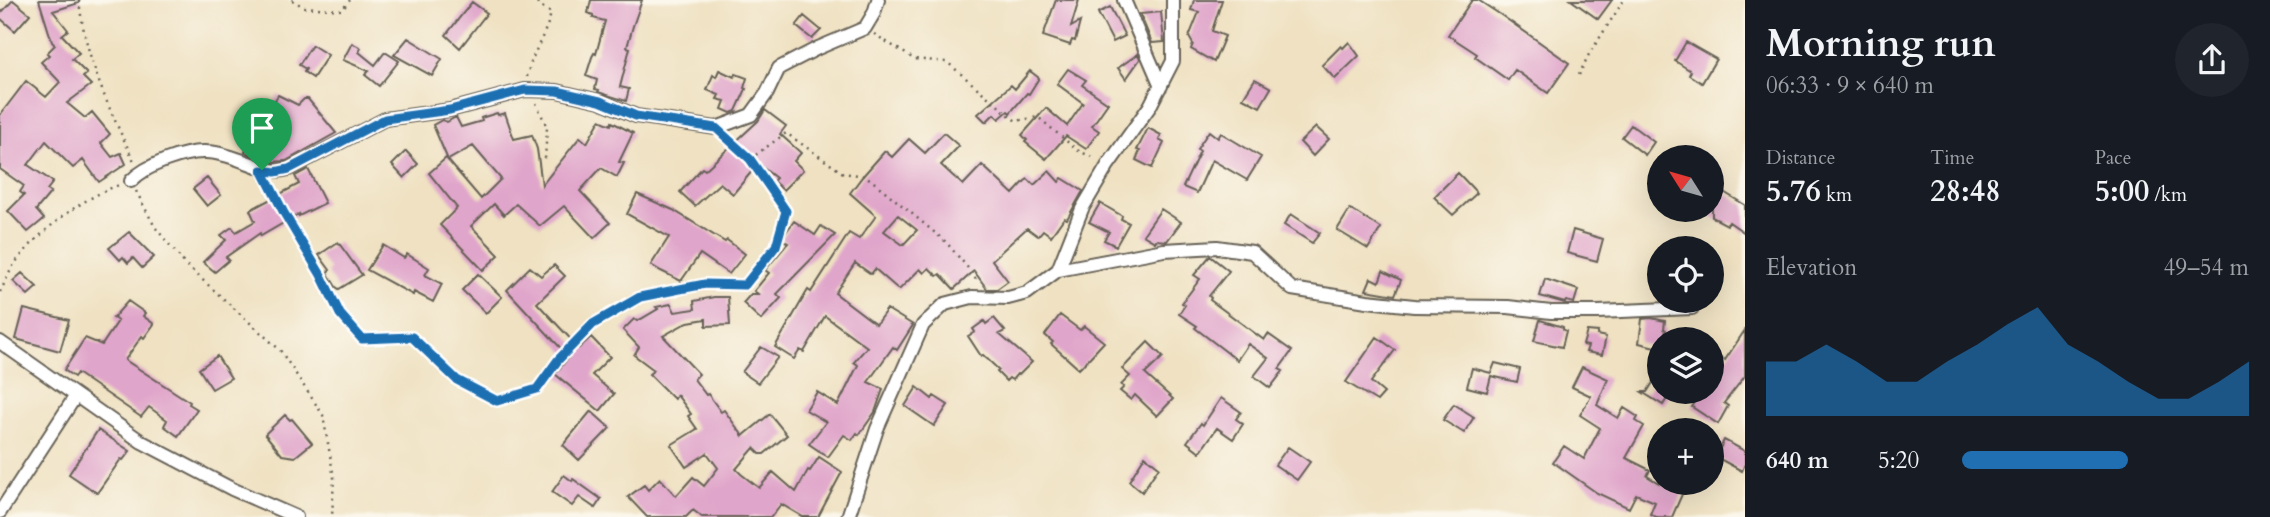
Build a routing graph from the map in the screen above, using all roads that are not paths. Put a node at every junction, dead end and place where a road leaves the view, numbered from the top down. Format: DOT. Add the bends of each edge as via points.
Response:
graph roads {
  1 [pos="878,0"];
  2 [pos="1124,0"];
  3 [pos="1173,0"];
  4 [pos="1161,86"];
  5 [pos="135,176"];
  6 [pos="1058,270"];
  7 [pos="1647,310"];
  8 [pos="0,342"];
  9 [pos="75,397"];
  10 [pos="0,512"];
  11 [pos="296,517"];
  12 [pos="848,517"];
  1 -- 5 [label="street" via="865,28 779,68 751,115 716,128 636,116 557,91 525,90 450,110 385,119 289,169 262,170 206,152 174,157"];
  2 -- 4 [label="street"];
  3 -- 4 [label="street" via="1173,61"];
  4 -- 6 [label="street" via="1082,209"];
  6 -- 7 [label="street" via="1164,250 1217,247 1252,252 1292,289 1367,301 1551,312"];
  6 -- 12 [label="street" via="1027,293 945,304 923,325 877,429"];
  8 -- 9 [label="street"];
  9 -- 10 [label="street"];
  9 -- 11 [label="street" via="142,442"];
}
